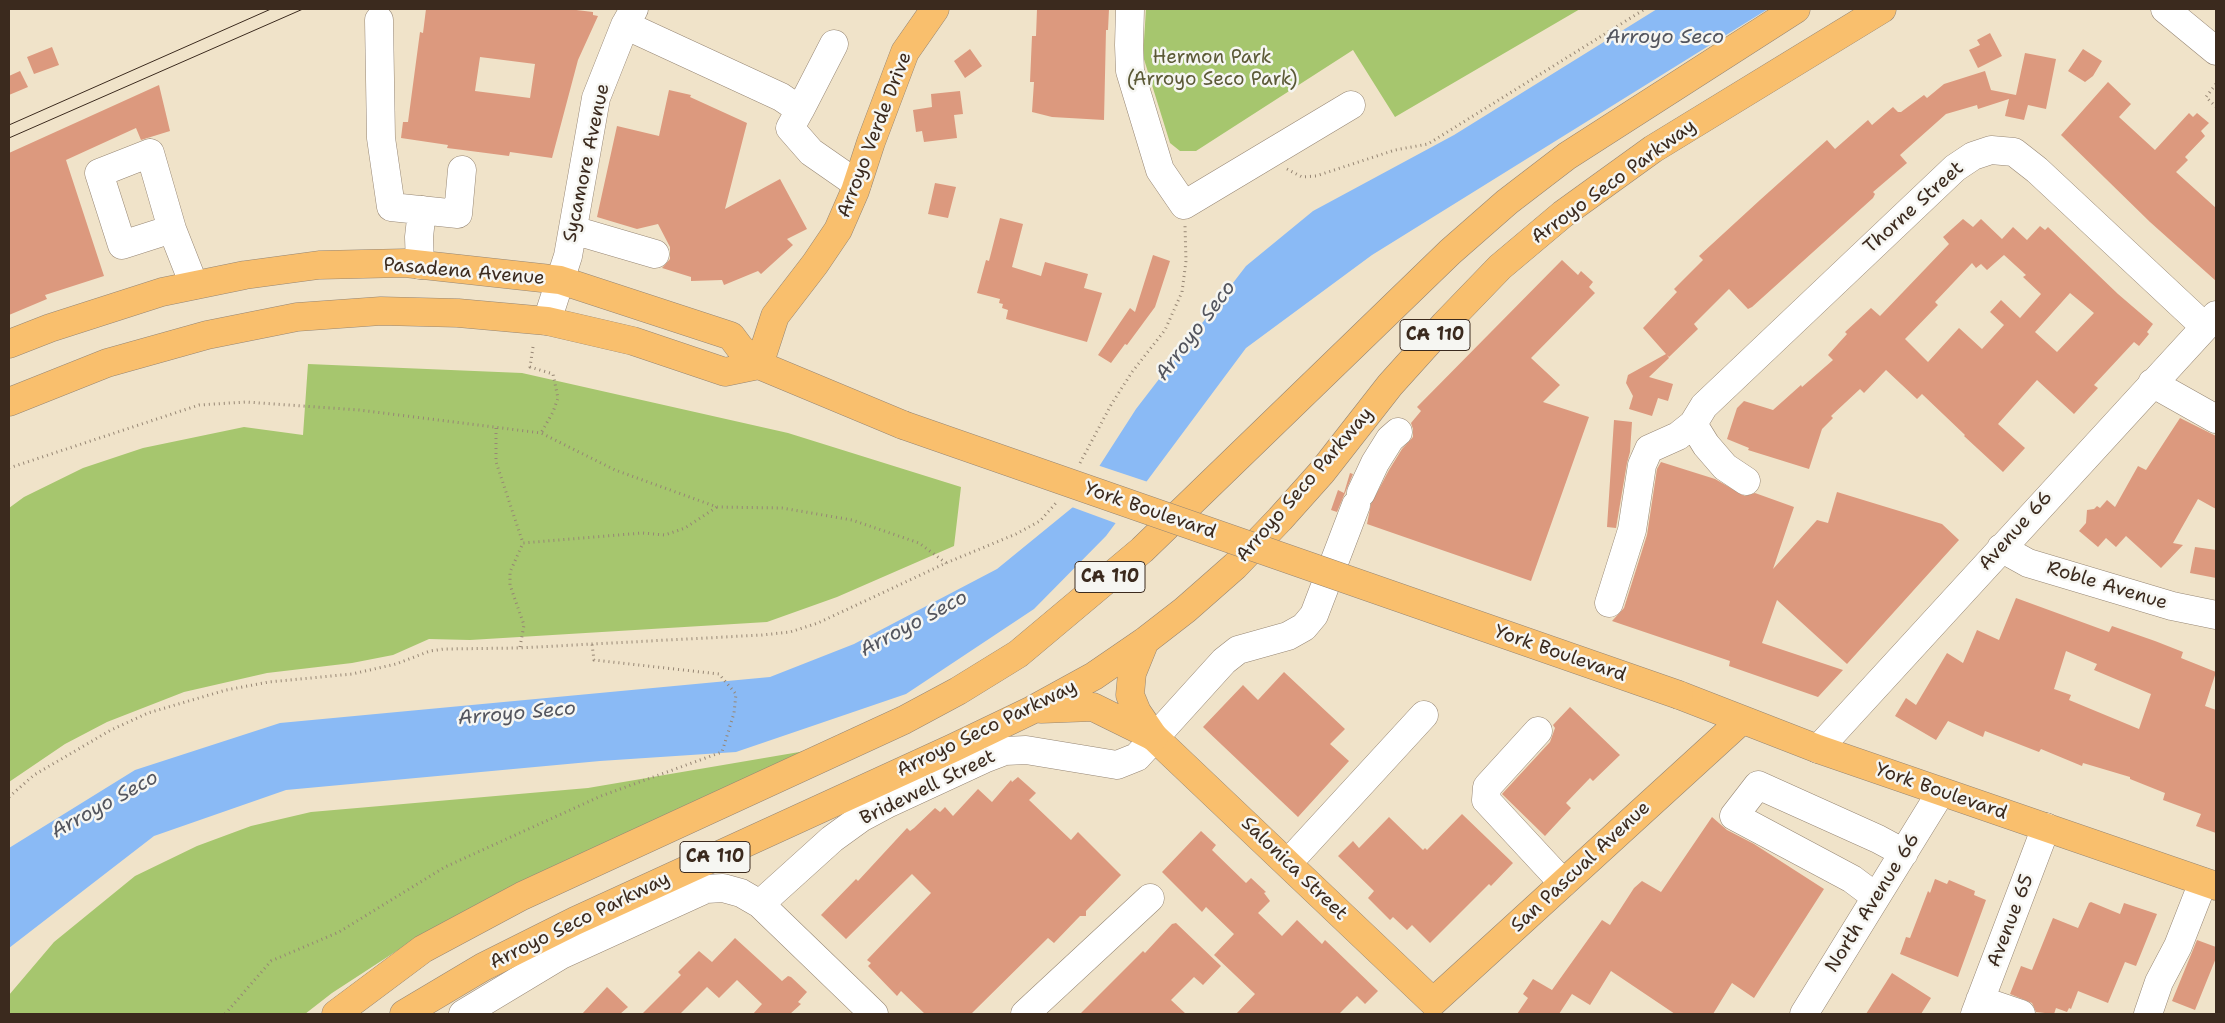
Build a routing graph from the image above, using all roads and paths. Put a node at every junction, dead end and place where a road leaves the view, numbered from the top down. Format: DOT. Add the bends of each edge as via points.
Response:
graph roads {
  1 [pos="935,9"];
  2 [pos="1130,9"];
  3 [pos="1645,9"];
  4 [pos="1796,9"];
  5 [pos="1882,9"];
  6 [pos="2165,9"];
  7 [pos="630,17"];
  8 [pos="379,20"];
  9 [pos="834,44"];
  10 [pos="2216,51"];
  11 [pos="2216,84"];
  12 [pos="1351,105"];
  13 [pos="2216,107"];
  14 [pos="800,110"];
  15 [pos="1264,157"];
  16 [pos="462,170"];
  17 [pos="858,184"];
  18 [pos="422,210"];
  19 [pos="172,229"];
  20 [pos="573,230"];
  21 [pos="656,254"];
  22 [pos="420,265"];
  23 [pos="560,280"];
  24 [pos="194,285"];
  25 [pos="2210,320"];
  26 [pos="547,321"];
  27 [pos="9,344"];
  28 [pos="532,347"];
  29 [pos="759,365"];
  30 [pos="2152,383"];
  31 [pos="9,402"];
  32 [pos="1698,415"];
  33 [pos="2216,419"];
  34 [pos="903,425"];
  35 [pos="496,428"];
  36 [pos="1398,432"];
  37 [pos="541,433"];
  38 [pos="9,468"];
  39 [pos="1746,481"];
  40 [pos="718,507"];
  41 [pos="523,543"];
  42 [pos="2001,548"];
  43 [pos="946,562"];
  44 [pos="1609,604"];
  45 [pos="2216,615"];
  46 [pos="762,635"];
  47 [pos="1145,641"];
  48 [pos="592,644"];
  49 [pos="520,647"];
  50 [pos="1032,710"];
  51 [pos="1424,715"];
  52 [pos="1742,720"];
  53 [pos="1538,731"];
  54 [pos="1154,737"];
  55 [pos="1818,749"];
  56 [pos="1941,792"];
  57 [pos="9,797"];
  58 [pos="2046,827"];
  59 [pos="1904,853"];
  60 [pos="1288,863"];
  61 [pos="1563,883"];
  62 [pos="2210,884"];
  63 [pos="1876,897"];
  64 [pos="1150,898"];
  65 [pos="760,904"];
  66 [pos="1978,1007"];
  67 [pos="1426,1008"];
  68 [pos="867,1012"];
  69 [pos="225,1014"];
  70 [pos="336,1014"];
  71 [pos="404,1014"];
  72 [pos="463,1014"];
  73 [pos="1025,1014"];
  74 [pos="1804,1014"];
  75 [pos="2020,1014"];
  76 [pos="2148,1014"];
  1 -- 17 [label="main road, Arroyo Verde Drive" via="904,52"];
  2 -- 15 [label="street" via="1130,71 1160,170 1184,205"];
  3 -- 15 [label="path" via="1428,144 1395,150 1316,176 1302,177"];
  4 -- 70 [label="main road, CA 110" via="1567,156 1507,202 1450,252 1142,550 1018,654 904,720 522,896 423,949"];
  5 -- 47 [label="main road, Arroyo Seco Parkway / CA 110" via="1653,149 1563,214 1500,267 1396,378 1322,472 1280,519 1221,578"];
  6 -- 10 [label="street"];
  7 -- 14 [label="street"];
  7 -- 20 [label="street, Sycamore Avenue" via="596,98"];
  8 -- 18 [label="street" via="381,138 391,207"];
  9 -- 14 [label="street"];
  11 -- 13 [label="path" via="2206,97"];
  12 -- 15 [label="street"];
  14 -- 17 [label="street" via="790,128 811,152"];
  16 -- 18 [label="street" via="458,214"];
  17 -- 29 [label="main road, Arroyo Verde Drive" via="838,230 775,316"];
  18 -- 22 [label="street"];
  19 -- 24 [label="street"];
  20 -- 21 [label="street"];
  20 -- 23 [label="street, Sycamore Avenue"];
  22 -- 23 [label="main road, Pasadena Avenue"];
  22 -- 24 [label="main road, Pasadena Avenue" via="319,265 245,274"];
  23 -- 26 [label="street, Sycamore Avenue"];
  23 -- 29 [label="main road, Pasadena Avenue" via="730,336"];
  24 -- 27 [label="main road, Pasadena Avenue" via="162,292"];
  25 -- 30 [label="street, Avenue 66"];
  25 -- 32 [label="street, Thorne Street" via="2014,152 1991,150 1973,156 1955,168"];
  26 -- 29 [label="main road" via="633,341 725,372"];
  26 -- 31 [label="main road" via="458,313 391,312 297,317 207,335 107,363"];
  28 -- 37 [label="path" via="530,367 553,374 558,398"];
  29 -- 34 [label="main road, Pasadena Avenue"];
  30 -- 33 [label="street"];
  30 -- 42 [label="street, Avenue 66"];
  32 -- 39 [label="street" via="1706,445 1725,467"];
  32 -- 44 [label="street, Thorne Street" via="1678,436 1649,449 1642,466 1632,530"];
  34 -- 52 [label="main road, York Boulevard, bridge"];
  35 -- 37 [label="path"];
  35 -- 38 [label="path" via="359,410 246,402 199,405"];
  35 -- 41 [label="path" via="496,462"];
  36 -- 54 [label="street, Bridewell Street" via="1375,463 1358,499 1314,615 1304,627 1288,636 1238,650"];
  37 -- 40 [label="path" via="615,470"];
  40 -- 41 [label="path" via="685,528 665,536 642,533"];
  40 -- 43 [label="path" via="782,508 852,520 919,543"];
  41 -- 49 [label="path" via="510,572 510,585 524,625"];
  42 -- 45 [label="street, Roble Avenue" via="2028,563 2172,606"];
  42 -- 55 [label="street, Avenue 66"];
  46 -- 48 [label="path"];
  47 -- 50 [label="main road, Arroyo Seco Parkway / CA 110" via="1094,676"];
  47 -- 54 [label="main road" via="1132,674 1130,695"];
  48 -- 49 [label="path"];
  48 -- 69 [label="path" via="594,660 719,674 736,694 734,713 722,752 602,796 445,867 339,932 271,961"];
  49 -- 57 [label="path" via="430,651 396,664 352,674 268,682 186,701 112,730 34,775"];
  50 -- 54 [label="main road" via="1093,707"];
  50 -- 71 [label="main road, Arroyo Seco Parkway / CA 110" via="575,921 483,967"];
  51 -- 60 [label="street"];
  52 -- 55 [label="main road, York Boulevard"];
  52 -- 61 [label="main road, San Pascual Avenue"];
  53 -- 61 [label="street" via="1487,787 1486,800"];
  54 -- 60 [label="main road, Salonica Street"];
  54 -- 65 [label="street, Bridewell Street" via="1137,757 1117,765 1026,750 1005,751 984,759 860,818"];
  55 -- 56 [label="main road, York Boulevard"];
  56 -- 58 [label="main road, York Boulevard"];
  56 -- 59 [label="street, North Avenue 66"];
  58 -- 62 [label="main road, York Boulevard"];
  58 -- 66 [label="street, Avenue 65"];
  59 -- 63 [label="street, North Avenue 66"];
  59 -- 63 [label="street" via="1758,785 1734,816 1852,880"];
  60 -- 67 [label="main road, Salonica Street"];
  61 -- 67 [label="main road, San Pascual Avenue"];
  62 -- 76 [label="street" via="2159,982"];
  63 -- 74 [label="street, North Avenue 66"];
  64 -- 73 [label="street"];
  65 -- 68 [label="street"];
  65 -- 72 [label="street" via="741,893 723,888 706,889 561,955"];
  66 -- 75 [label="street"];
}
